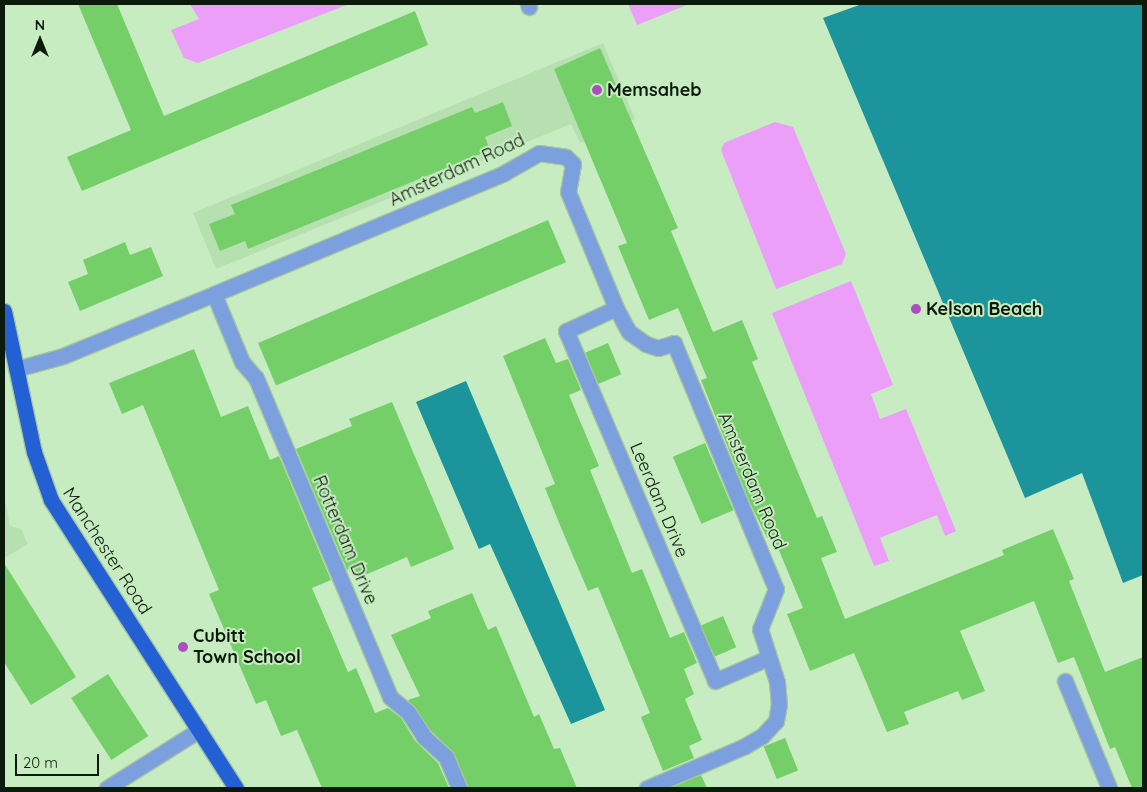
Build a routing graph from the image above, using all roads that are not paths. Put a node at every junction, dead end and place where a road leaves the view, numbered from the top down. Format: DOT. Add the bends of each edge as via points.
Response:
graph roads {
  1 [pos="214,294"];
  2 [pos="616,308"];
  3 [pos="4,310"];
  4 [pos="16,370"];
  5 [pos="768,658"];
  6 [pos="1065,681"];
  7 [pos="199,730"];
  8 [pos="107,788"];
  9 [pos="236,788"];
  10 [pos="459,788"];
  11 [pos="648,788"];
  12 [pos="1110,788"];
  1 -- 2 [label="street, Amsterdam Road" via="504,173 539,153 554,152 566,156 573,164 568,192"];
  1 -- 4 [label="street, Amsterdam Road" via="63,356"];
  1 -- 10 [label="street, Rotterdam Drive" via="242,362 256,378 390,697 408,712 424,737 446,757"];
  2 -- 5 [label="street, Amsterdam Road" via="629,332 646,344 658,348 674,343 776,589 760,629"];
  2 -- 5 [label="street, Leerdam Drive" via="566,332 715,680"];
  3 -- 4 [label="main road, Manchester Road"];
  4 -- 7 [label="main road, Manchester Road" via="34,452 51,500"];
  5 -- 11 [label="street, Amsterdam Road" via="777,682 779,704 776,721 762,736"];
  6 -- 12 [label="street"];
  7 -- 8 [label="street"];
  7 -- 9 [label="main road, Manchester Road"];
}
